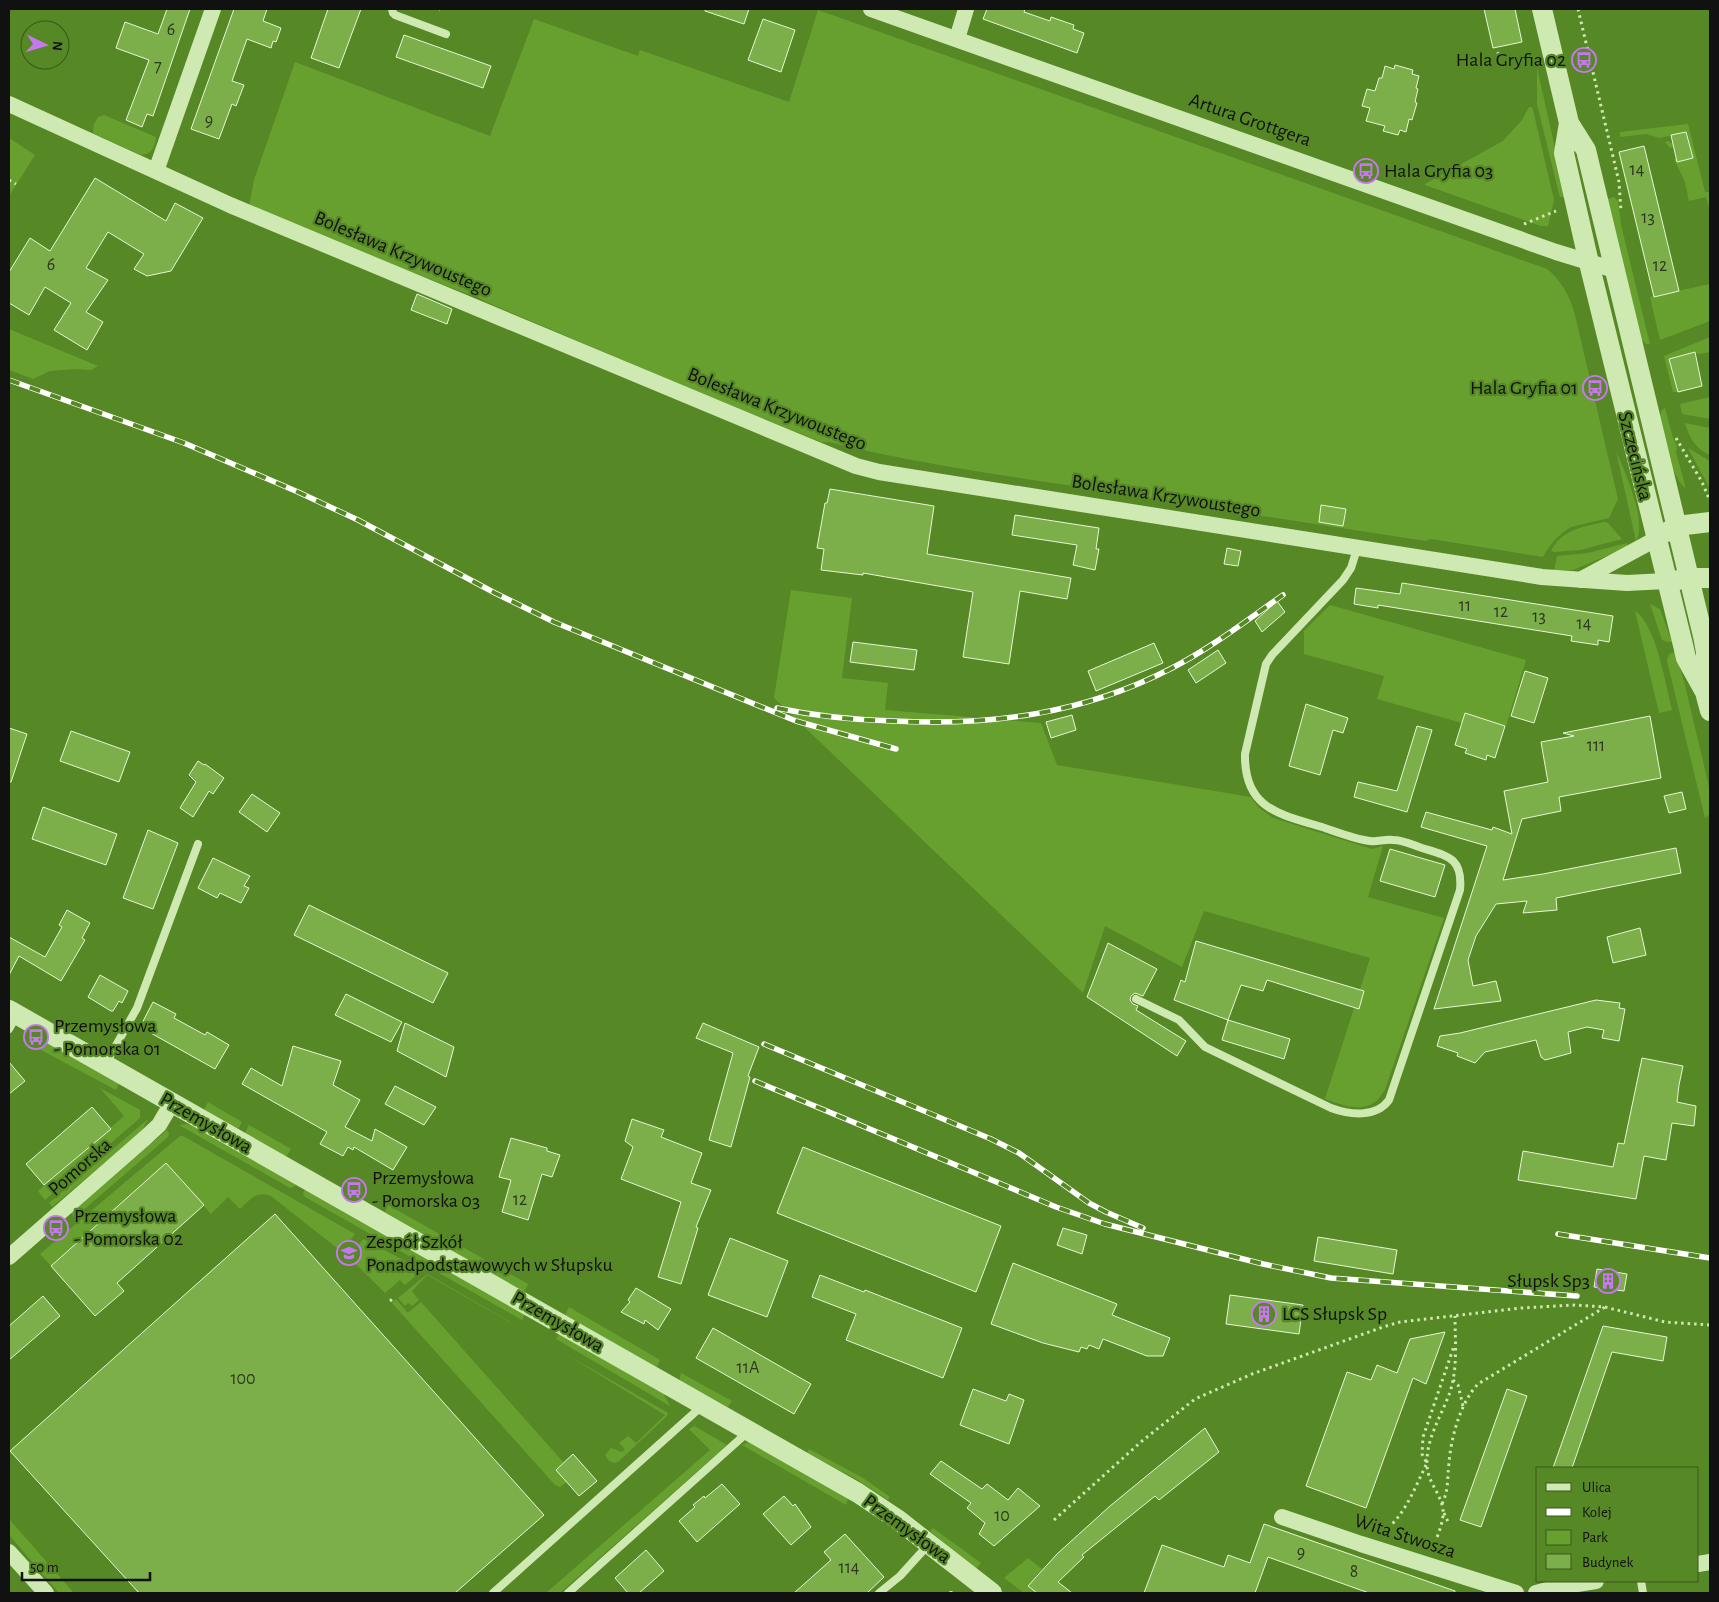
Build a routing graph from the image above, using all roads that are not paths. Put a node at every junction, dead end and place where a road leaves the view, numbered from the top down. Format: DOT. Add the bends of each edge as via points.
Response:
graph roads {
  1 [pos="213,9"];
  2 [pos="392,9"];
  3 [pos="871,9"];
  4 [pos="966,9"];
  5 [pos="1542,9"];
  6 [pos="446,34"];
  7 [pos="957,39"];
  8 [pos="9,104"];
  9 [pos="1569,123"];
  10 [pos="156,171"];
  11 [pos="1589,263"];
  12 [pos="1615,270"];
  13 [pos="1710,522"];
  14 [pos="1677,526"];
  15 [pos="1656,539"];
  16 [pos="1357,548"];
  17 [pos="1690,578"];
  18 [pos="1710,578"];
  19 [pos="1580,580"];
  20 [pos="1666,581"];
  21 [pos="1707,631"];
  22 [pos="1708,704"];
  23 [pos="198,844"];
  24 [pos="1136,999"];
  25 [pos="12,1018"];
  26 [pos="105,1065"];
  27 [pos="172,1103"];
  28 [pos="9,1257"];
  29 [pos="703,1404"];
  30 [pos="750,1431"];
  31 [pos="1282,1517"];
  32 [pos="929,1544"];
  33 [pos="10,1557"];
  34 [pos="1590,1582"];
  35 [pos="46,1593"];
  36 [pos="493,1593"];
  37 [pos="568,1593"];
  38 [pos="879,1593"];
  39 [pos="992,1593"];
  40 [pos="1516,1593"];
  41 [pos="1536,1593"];
  1 -- 10 [label="street"];
  2 -- 6 [label="lane" via="395,15"];
  3 -- 7 [label="street, Artura Grottgera"];
  4 -- 7 [label="street"];
  5 -- 9 [label="street, Szczecińska"];
  7 -- 11 [label="street, Artura Grottgera"];
  8 -- 10 [label="street, Bolesława Krzywoustego"];
  9 -- 11 [label="street, Szczecińska" via="1564,153"];
  9 -- 12 [label="street, Szczecińska" via="1586,150"];
  10 -- 16 [label="street, Bolesława Krzywoustego" via="239,209 856,466"];
  11 -- 12 [label="street, Artura Grottgera"];
  11 -- 15 [label="street, Szczecińska"];
  12 -- 14 [label="street, Szczecińska"];
  13 -- 14 [label="street"];
  14 -- 15 [label="street"];
  14 -- 17 [label="street, Szczecińska"];
  15 -- 19 [label="street"];
  15 -- 20 [label="street, Szczecińska"];
  16 -- 19 [label="street, Bolesława Krzywoustego"];
  16 -- 24 [label="lane" via="1351,568 1343,580 1266,664 1245,764 1250,788 1273,811 1364,840 1400,841 1448,856 1456,865 1461,882 1458,897 1389,1100 1380,1109 1365,1113 1331,1108 1205,1047 1179,1020"];
  17 -- 18 [label="street"];
  17 -- 20 [label="street"];
  17 -- 21 [label="street, Szczecińska"];
  19 -- 20 [label="street, Bolesława Krzywoustego"];
  20 -- 22 [label="street, Szczecińska" via="1686,658"];
  21 -- 22 [label="street, Szczecińska"];
  23 -- 26 [label="lane" via="137,1008"];
  25 -- 26 [label="street, Przemysłowa"];
  26 -- 27 [label="street, Przemysłowa"];
  27 -- 28 [label="street, Pomorska" via="159,1125 146,1138"];
  27 -- 29 [label="street, Przemysłowa"];
  29 -- 30 [label="street, Przemysłowa"];
  29 -- 36 [label="lane"];
  30 -- 32 [label="street, Przemysłowa" via="858,1493"];
  30 -- 37 [label="lane"];
  31 -- 40 [label="street, Wita Stwosza"];
  32 -- 38 [label="lane" via="900,1576"];
  32 -- 39 [label="street, Przemysłowa"];
  33 -- 35 [label="street"];
  34 -- 41 [label="street"];
}
